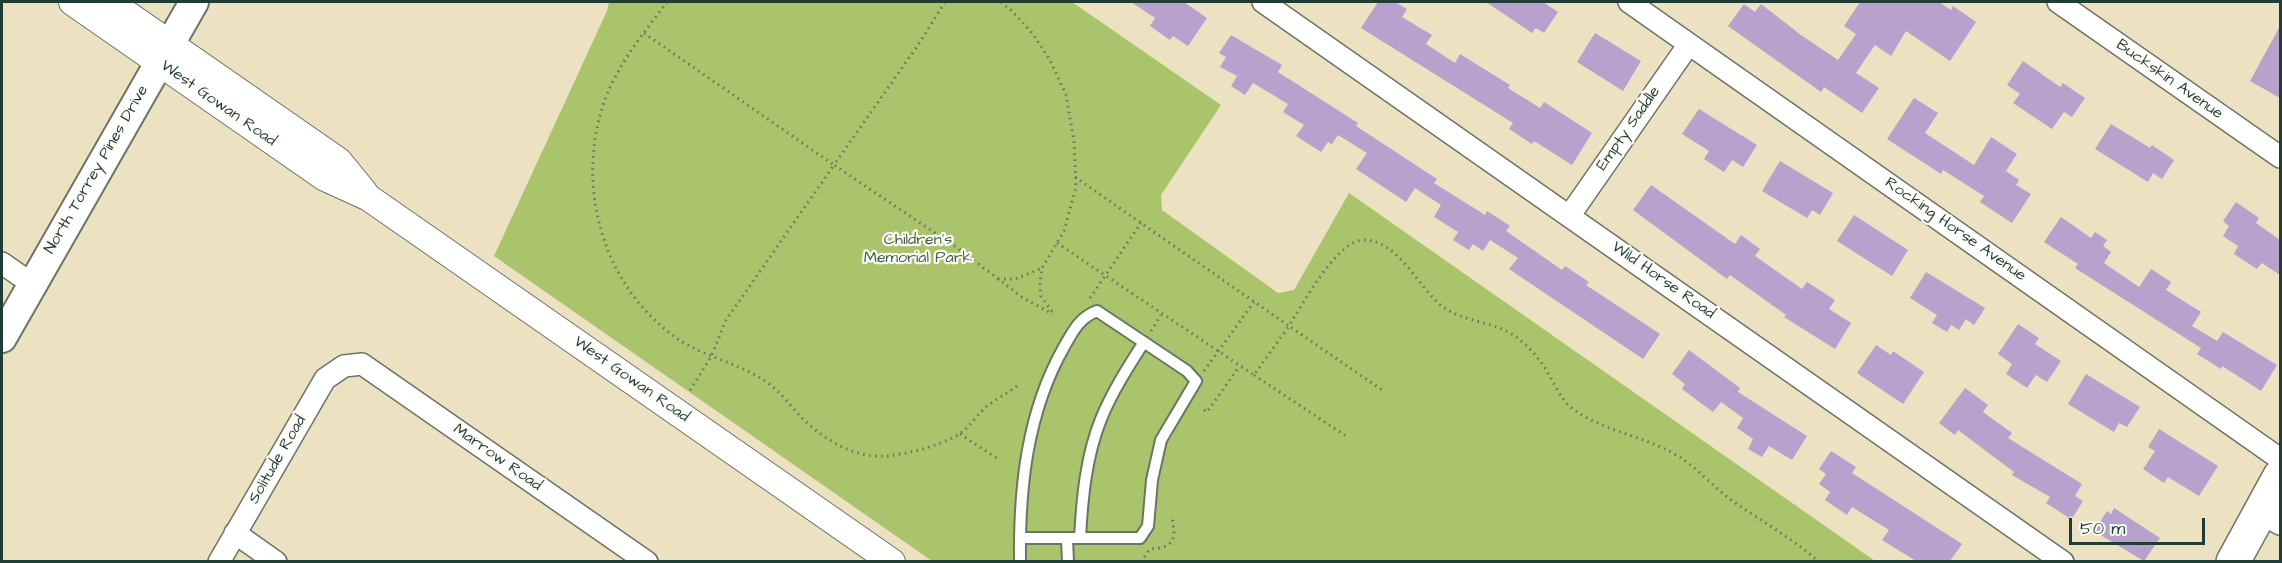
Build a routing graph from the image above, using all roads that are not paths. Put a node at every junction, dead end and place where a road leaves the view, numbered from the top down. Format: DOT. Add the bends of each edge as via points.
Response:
graph roads {
  1 [pos="72,2"];
  2 [pos="110,2"];
  3 [pos="194,2"];
  4 [pos="1263,2"];
  5 [pos="1629,2"];
  6 [pos="2058,2"];
  7 [pos="1689,44"];
  8 [pos="164,52"];
  9 [pos="2280,157"];
  10 [pos="1570,215"];
  11 [pos="2,263"];
  12 [pos="32,284"];
  13 [pos="2,338"];
  14 [pos="1144,342"];
  15 [pos="344,366"];
  16 [pos="2280,459"];
  17 [pos="2280,476"];
  18 [pos="2270,518"];
  19 [pos="235,533"];
  20 [pos="1020,538"];
  21 [pos="1080,538"];
  22 [pos="1067,539"];
  23 [pos="219,561"];
  24 [pos="276,561"];
  25 [pos="647,561"];
  26 [pos="892,561"];
  27 [pos="1020,561"];
  28 [pos="1068,561"];
  29 [pos="2063,561"];
  30 [pos="2233,561"];
  1 -- 8 [label="street, West Gowan Road"];
  2 -- 8 [label="street, West Gowan Road"];
  3 -- 8 [label="main road, North Torrey Pines Drive"];
  4 -- 10 [label="street, Wild Horse Road"];
  5 -- 7 [label="street, Rocking Horse Avenue"];
  6 -- 9 [label="street, Buckskin Avenue"];
  7 -- 10 [label="street, Empty Saddle"];
  7 -- 16 [label="street, Rocking Horse Avenue"];
  8 -- 12 [label="main road, North Torrey Pines Drive"];
  8 -- 26 [label="street, West Gowan Road" via="339,161 369,198"];
  10 -- 29 [label="street, Wild Horse Road"];
  11 -- 12 [label="street"];
  12 -- 13 [label="main road, North Torrey Pines Drive"];
  14 -- 20 [label="lane" via="1097,311 1077,324 1056,360 1036,410 1024,467"];
  14 -- 21 [label="lane" via="1100,420 1088,466"];
  14 -- 21 [label="lane" via="1196,381 1161,440 1148,526 1140,538"];
  15 -- 19 [label="street, Solitude Road" via="324,379"];
  15 -- 25 [label="street, Marrow Road" via="362,364"];
  17 -- 18 [label="main road"];
  18 -- 30 [label="main road"];
  19 -- 23 [label="street, Solitude Road"];
  19 -- 24 [label="street"];
  20 -- 22 [label="lane"];
  20 -- 27 [label="lane"];
  21 -- 22 [label="lane"];
  22 -- 28 [label="lane"];
}
